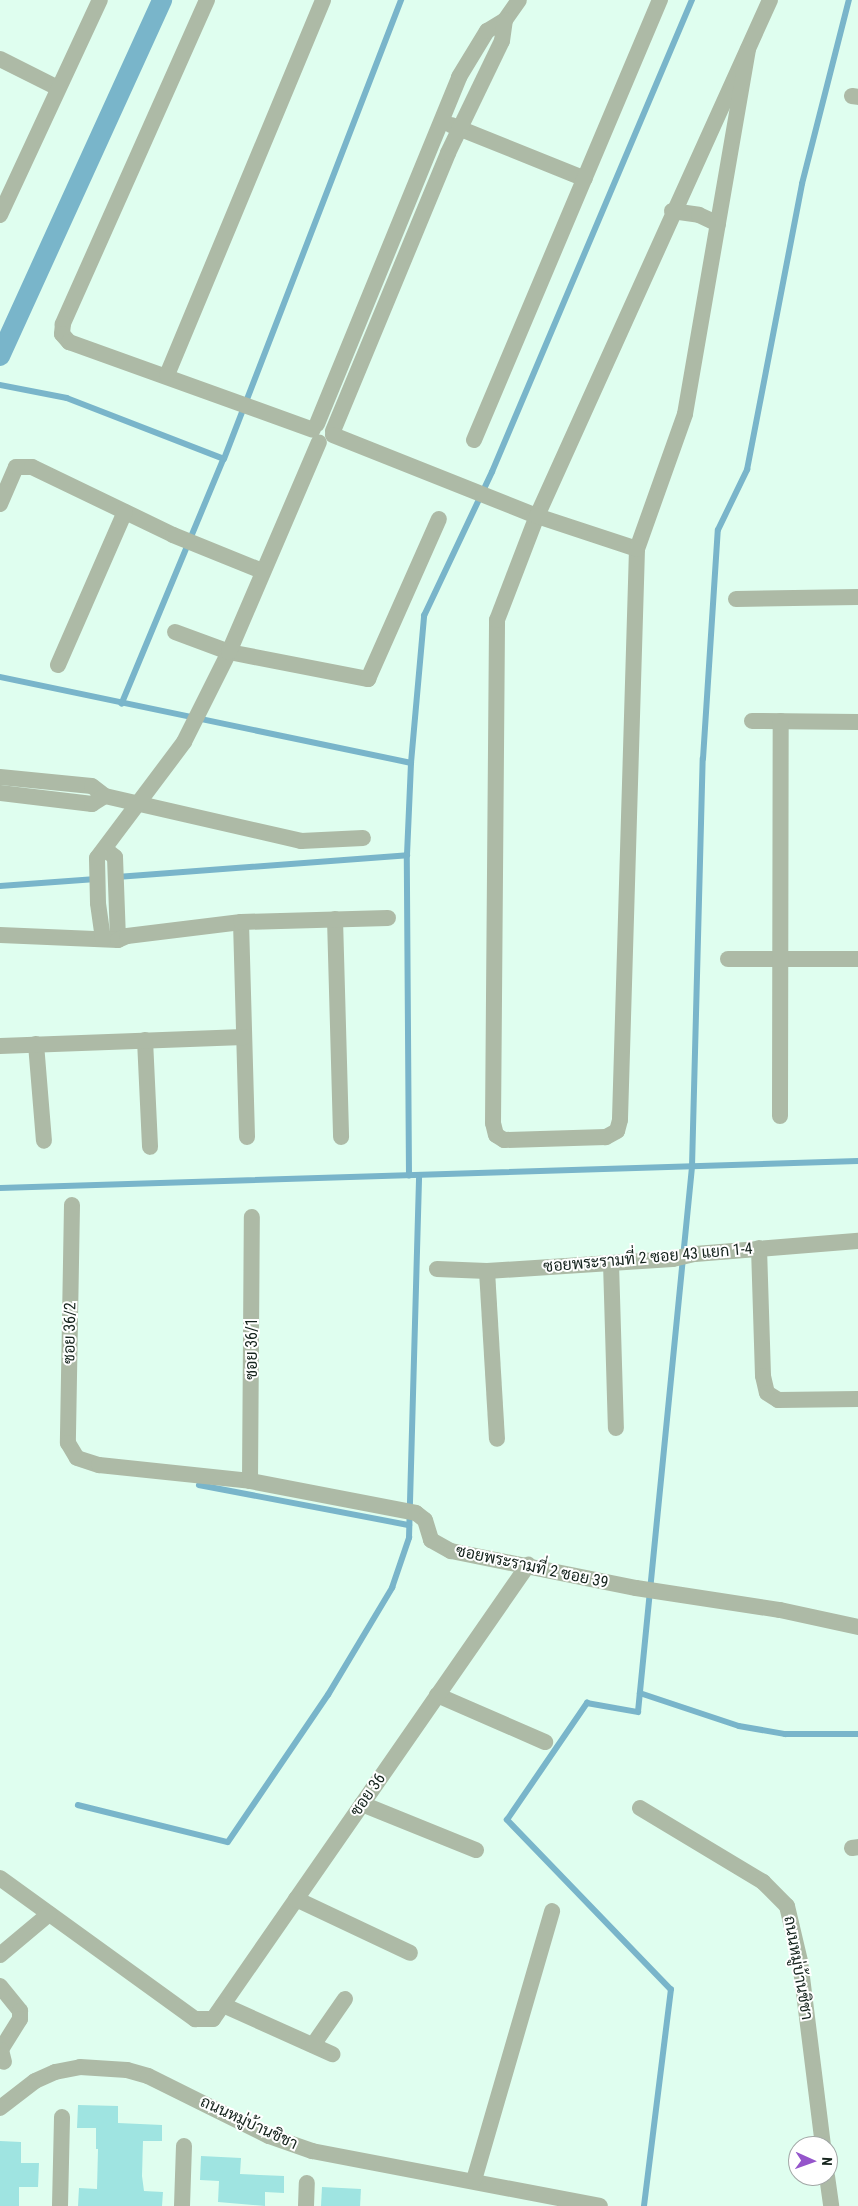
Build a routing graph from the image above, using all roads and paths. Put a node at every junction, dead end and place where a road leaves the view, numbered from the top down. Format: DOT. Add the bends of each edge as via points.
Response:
graph roads {
  1 [pos="100,0"];
  2 [pos="207,0"];
  3 [pos="323,0"];
  4 [pos="519,0"];
  5 [pos="660,0"];
  6 [pos="770,0"];
  7 [pos="505,20"];
  8 [pos="748,49"];
  9 [pos="0,59"];
  10 [pos="58,88"];
  11 [pos="442,120"];
  12 [pos="459,129"];
  13 [pos="585,179"];
  14 [pos="672,211"];
  15 [pos="0,216"];
  16 [pos="718,224"];
  17 [pos="370,294"];
  18 [pos="388,300"];
  19 [pos="166,375"];
  20 [pos="323,432"];
  21 [pos="474,440"];
  22 [pos="0,504"];
  23 [pos="125,512"];
  24 [pos="537,516"];
  25 [pos="439,518"];
  26 [pos="637,549"];
  27 [pos="262,571"];
  28 [pos="858,597"];
  29 [pos="736,599"];
  30 [pos="175,632"];
  31 [pos="229,652"];
  32 [pos="58,665"];
  33 [pos="752,721"];
  34 [pos="781,721"];
  35 [pos="858,722"];
  36 [pos="0,777"];
  37 [pos="0,793"];
  38 [pos="105,796"];
  39 [pos="139,804"];
  40 [pos="363,838"];
  41 [pos="105,854"];
  42 [pos="388,918"];
  43 [pos="336,920"];
  44 [pos="241,922"];
  45 [pos="0,935"];
  46 [pos="111,940"];
  47 [pos="728,959"];
  48 [pos="780,959"];
  49 [pos="858,959"];
  50 [pos="244,1037"];
  51 [pos="146,1040"];
  52 [pos="36,1044"];
  53 [pos="0,1046"];
  54 [pos="780,1116"];
  55 [pos="247,1137"];
  56 [pos="341,1137"];
  57 [pos="44,1141"];
  58 [pos="150,1147"];
  59 [pos="72,1205"];
  60 [pos="252,1217"];
  61 [pos="858,1240"];
  62 [pos="759,1248"];
  63 [pos="610,1263"];
  64 [pos="437,1269"];
  65 [pos="487,1271"];
  66 [pos="858,1399"];
  67 [pos="616,1428"];
  68 [pos="497,1439"];
  69 [pos="77,1458"];
  70 [pos="250,1481"];
  71 [pos="528,1565"];
  72 [pos="858,1626"];
  73 [pos="437,1695"];
  74 [pos="546,1742"];
  75 [pos="362,1804"];
  76 [pos="640,1808"];
  77 [pos="476,1850"];
  78 [pos="0,1878"];
  79 [pos="296,1899"];
  80 [pos="552,1911"];
  81 [pos="49,1914"];
  82 [pos="410,1953"];
  83 [pos="0,1955"];
  84 [pos="0,1986"];
  85 [pos="345,1999"];
  86 [pos="223,2005"];
  87 [pos="313,2045"];
  88 [pos="332,2054"];
  89 [pos="4,2062"];
  90 [pos="0,2108"];
  91 [pos="62,2117"];
  92 [pos="822,2136"];
  93 [pos="184,2146"];
  94 [pos="474,2180"];
  95 [pos="307,2183"];
  96 [pos="828,2186"];
  97 [pos="60,2206"];
  98 [pos="182,2206"];
  99 [pos="306,2206"];
  100 [pos="600,2206"];
  101 [pos="831,2206"];
  1 -- 10 [label="street"];
  2 -- 19 [label="street" via="63,324 62,334 69,342"];
  3 -- 19 [label="street"];
  4 -- 7 [label="street"];
  5 -- 13 [label="street"];
  6 -- 8 [label="street"];
  7 -- 11 [label="street" via="487,31 460,77"];
  7 -- 12 [label="street" via="502,41"];
  8 -- 14 [label="street"];
  8 -- 16 [label="street"];
  9 -- 10 [label="street"];
  10 -- 15 [label="street"];
  11 -- 12 [label="street"];
  11 -- 17 [label="street"];
  12 -- 13 [label="street"];
  12 -- 18 [label="street"];
  13 -- 21 [label="street"];
  14 -- 16 [label="street" via="699,215"];
  14 -- 24 [label="street"];
  16 -- 26 [label="street" via="682,429"];
  17 -- 18 [label="street"];
  17 -- 20 [label="street"];
  18 -- 20 [label="street"];
  19 -- 20 [label="street"];
  20 -- 24 [label="street"];
  20 -- 27 [label="street"];
  22 -- 23 [label="street" via="16,467 32,467"];
  23 -- 27 [label="street"];
  23 -- 32 [label="street"];
  24 -- 26 [label="street"];
  24 -- 26 [label="street" via="497,620 492,1123 496,1135 504,1140 606,1137 617,1131 620,1120"];
  25 -- 31 [label="street" via="368,679"];
  27 -- 31 [label="street"];
  28 -- 29 [label="street"];
  30 -- 31 [label="street"];
  31 -- 39 [label="street" via="184,742"];
  33 -- 34 [label="street"];
  34 -- 35 [label="street"];
  34 -- 48 [label="street"];
  36 -- 38 [label="street" via="92,786"];
  37 -- 38 [label="street" via="92,804"];
  38 -- 39 [label="street"];
  39 -- 40 [label="street" via="301,842"];
  39 -- 41 [label="street"];
  41 -- 46 [label="street" via="115,882"];
  41 -- 46 [label="street" via="96,886"];
  42 -- 43 [label="street"];
  43 -- 44 [label="street"];
  43 -- 56 [label="street"];
  44 -- 46 [label="street"];
  44 -- 50 [label="street"];
  45 -- 46 [label="street"];
  47 -- 48 [label="street"];
  48 -- 49 [label="street"];
  48 -- 54 [label="street"];
  50 -- 51 [label="street"];
  50 -- 55 [label="street"];
  51 -- 52 [label="street"];
  51 -- 58 [label="street"];
  52 -- 53 [label="street"];
  52 -- 57 [label="street"];
  59 -- 69 [label="street, ซอย 36/2" via="68,1443"];
  60 -- 70 [label="street, ซอย 36/1"];
  61 -- 62 [label="street, ซอยพระรามที่ 2 ซอย 43 แยก 1-4"];
  62 -- 63 [label="street, ซอยพระรามที่ 2 ซอย 43 แยก 1-4"];
  62 -- 66 [label="street" via="763,1376 767,1393 778,1400"];
  63 -- 65 [label="street, ซอยพระรามที่ 2 ซอย 43 แยก 1-4"];
  63 -- 67 [label="street"];
  64 -- 65 [label="street, ซอยพระรามที่ 2 ซอย 43 แยก 1-4"];
  65 -- 68 [label="street"];
  69 -- 70 [label="street, ซอยพระรามที่ 2 ซอย 39" via="99,1465"];
  70 -- 71 [label="street, ซอยพระรามที่ 2 ซอย 39" via="416,1513 425,1520 431,1540 440,1546"];
  71 -- 72 [label="street, ซอยพระรามที่ 2 ซอย 39" via="654,1592 780,1610"];
  71 -- 73 [label="street, ซอย 36"];
  73 -- 74 [label="street"];
  73 -- 75 [label="street, ซอย 36"];
  75 -- 77 [label="street"];
  75 -- 79 [label="street, ซอย 36"];
  76 -- 92 [label="street, ถนนหมู่บ้านชิชา" via="763,1882 787,1906 800,1961"];
  78 -- 81 [label="street"];
  79 -- 82 [label="street"];
  79 -- 86 [label="street, ซอย 36"];
  80 -- 94 [label="street"];
  81 -- 83 [label="street"];
  81 -- 86 [label="street, ซอย 36" via="195,2019 213,2019"];
  84 -- 89 [label="street" via="20,2011 20,2019 0,2050"];
  85 -- 87 [label="street"];
  86 -- 87 [label="street"];
  87 -- 88 [label="street"];
  90 -- 94 [label="street, ถนนหมู่บ้านชิชา" via="35,2081 55,2072 80,2067 127,2070 148,2076 269,2136 312,2151"];
  91 -- 97 [label="street"];
  93 -- 98 [label="street"];
  94 -- 100 [label="street, ถนนหมู่บ้านชิชา"];
  95 -- 99 [label="street"];
  96 -- 101 [label="street"];
}
